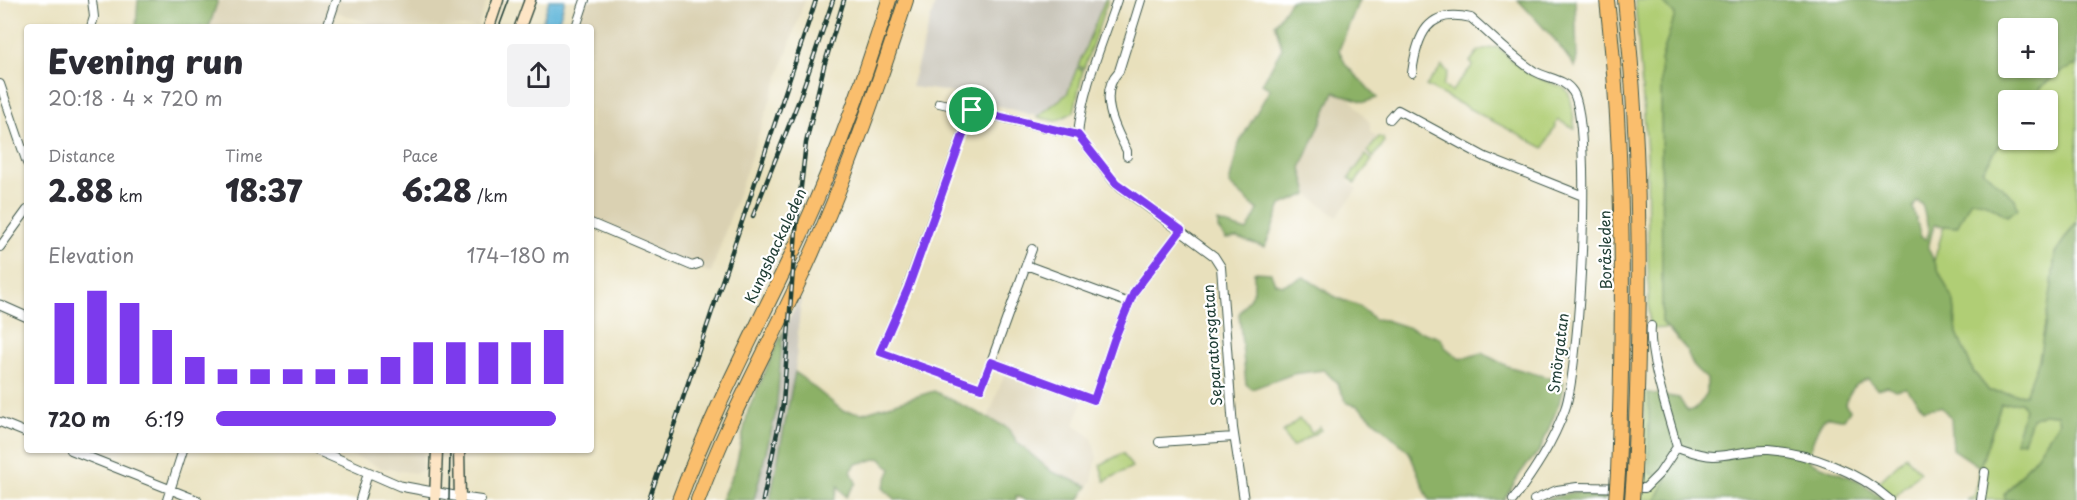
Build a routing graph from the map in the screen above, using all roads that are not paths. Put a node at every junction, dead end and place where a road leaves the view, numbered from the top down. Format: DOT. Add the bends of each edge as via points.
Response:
graph roads {
  1 [pos="92,0"];
  2 [pos="336,0"];
  3 [pos="498,0"];
  4 [pos="530,0"];
  5 [pos="585,0"];
  6 [pos="889,0"];
  7 [pos="906,0"];
  8 [pos="1118,0"];
  9 [pos="1141,0"];
  10 [pos="1607,0"];
  11 [pos="1625,0"];
  12 [pos="92,24"];
  13 [pos="328,24"];
  14 [pos="490,24"];
  15 [pos="521,24"];
  16 [pos="577,24"];
  17 [pos="1412,73"];
  18 [pos="0,84"];
  19 [pos="939,103"];
  20 [pos="972,110"];
  21 [pos="1390,119"];
  22 [pos="1078,135"];
  23 [pos="24,154"];
  24 [pos="1126,156"];
  25 [pos="1583,196"];
  26 [pos="24,213"];
  27 [pos="594,224"];
  28 [pos="1181,230"];
  29 [pos="3,236"];
  30 [pos="0,247"];
  31 [pos="1032,249"];
  32 [pos="698,264"];
  33 [pos="1026,265"];
  34 [pos="1129,303"];
  35 [pos="0,305"];
  36 [pos="24,316"];
  37 [pos="1651,326"];
  38 [pos="991,362"];
  39 [pos="0,422"];
  40 [pos="24,432"];
  41 [pos="1234,438"];
  42 [pos="1159,442"];
  43 [pos="1677,447"];
  44 [pos="79,453"];
  45 [pos="182,453"];
  46 [pos="324,453"];
  47 [pos="437,453"];
  48 [pos="459,453"];
  49 [pos="1985,472"];
  50 [pos="368,473"];
  51 [pos="170,489"];
  52 [pos="435,496"];
  53 [pos="460,498"];
  54 [pos="167,500"];
  55 [pos="197,500"];
  56 [pos="360,500"];
  57 [pos="481,500"];
  58 [pos="679,500"];
  59 [pos="698,500"];
  60 [pos="1244,500"];
  61 [pos="1513,500"];
  62 [pos="1534,500"];
  63 [pos="1616,500"];
  64 [pos="1632,500"];
  65 [pos="1890,500"];
  66 [pos="1982,500"];
  1 -- 12 [label="street"];
  2 -- 13 [label="street"];
  3 -- 14 [label="main road"];
  4 -- 15 [label="main road"];
  5 -- 16 [label="street"];
  6 -- 58 [label="highway, Kungsbackaleden" via="825,178 790,259 719,402"];
  7 -- 59 [label="highway" via="833,205"];
  8 -- 22 [label="street" via="1091,77"];
  9 -- 24 [label="street" via="1115,75 1109,106"];
  10 -- 63 [label="highway, Boråsleden, bridge" via="1622,202 1623,346"];
  11 -- 64 [label="highway, bridge" via="1636,142 1640,267"];
  17 -- 25 [label="street, Smörgatan" via="1415,49 1425,30 1443,15 1458,15 1471,18 1534,71 1569,86 1580,106"];
  18 -- 23 [label="street"];
  19 -- 20 [label="street"];
  20 -- 22 [label="street"];
  20 -- 38 [label="street" via="908,288 880,352 981,388"];
  21 -- 25 [label="street" via="1398,110 1485,157"];
  22 -- 28 [label="street, Separatorsgatan" via="1116,183"];
  25 -- 61 [label="street, Smörgatan" via="1577,346 1570,390 1546,452"];
  26 -- 29 [label="street"];
  27 -- 32 [label="street" via="692,266"];
  28 -- 34 [label="street"];
  28 -- 41 [label="street, Separatorsgatan" via="1215,256 1221,267"];
  29 -- 30 [label="street"];
  31 -- 33 [label="street"];
  33 -- 34 [label="street"];
  33 -- 38 [label="street"];
  34 -- 38 [label="street" via="1094,400"];
  35 -- 36 [label="street"];
  37 -- 43 [label="street" via="1661,390"];
  39 -- 40 [label="street"];
  41 -- 42 [label="street"];
  41 -- 60 [label="street"];
  43 -- 62 [label="street" via="1645,488 1577,487"];
  43 -- 65 [label="street" via="1711,456 1755,450 1795,455 1836,468"];
  44 -- 51 [label="street"];
  45 -- 51 [label="street"];
  46 -- 50 [label="street"];
  47 -- 52 [label="main road"];
  48 -- 53 [label="main road"];
  49 -- 66 [label="street"];
  50 -- 52 [label="street"];
  50 -- 56 [label="street"];
  51 -- 54 [label="street"];
  51 -- 55 [label="street"];
  52 -- 53 [label="street"];
  53 -- 57 [label="street"];
}
